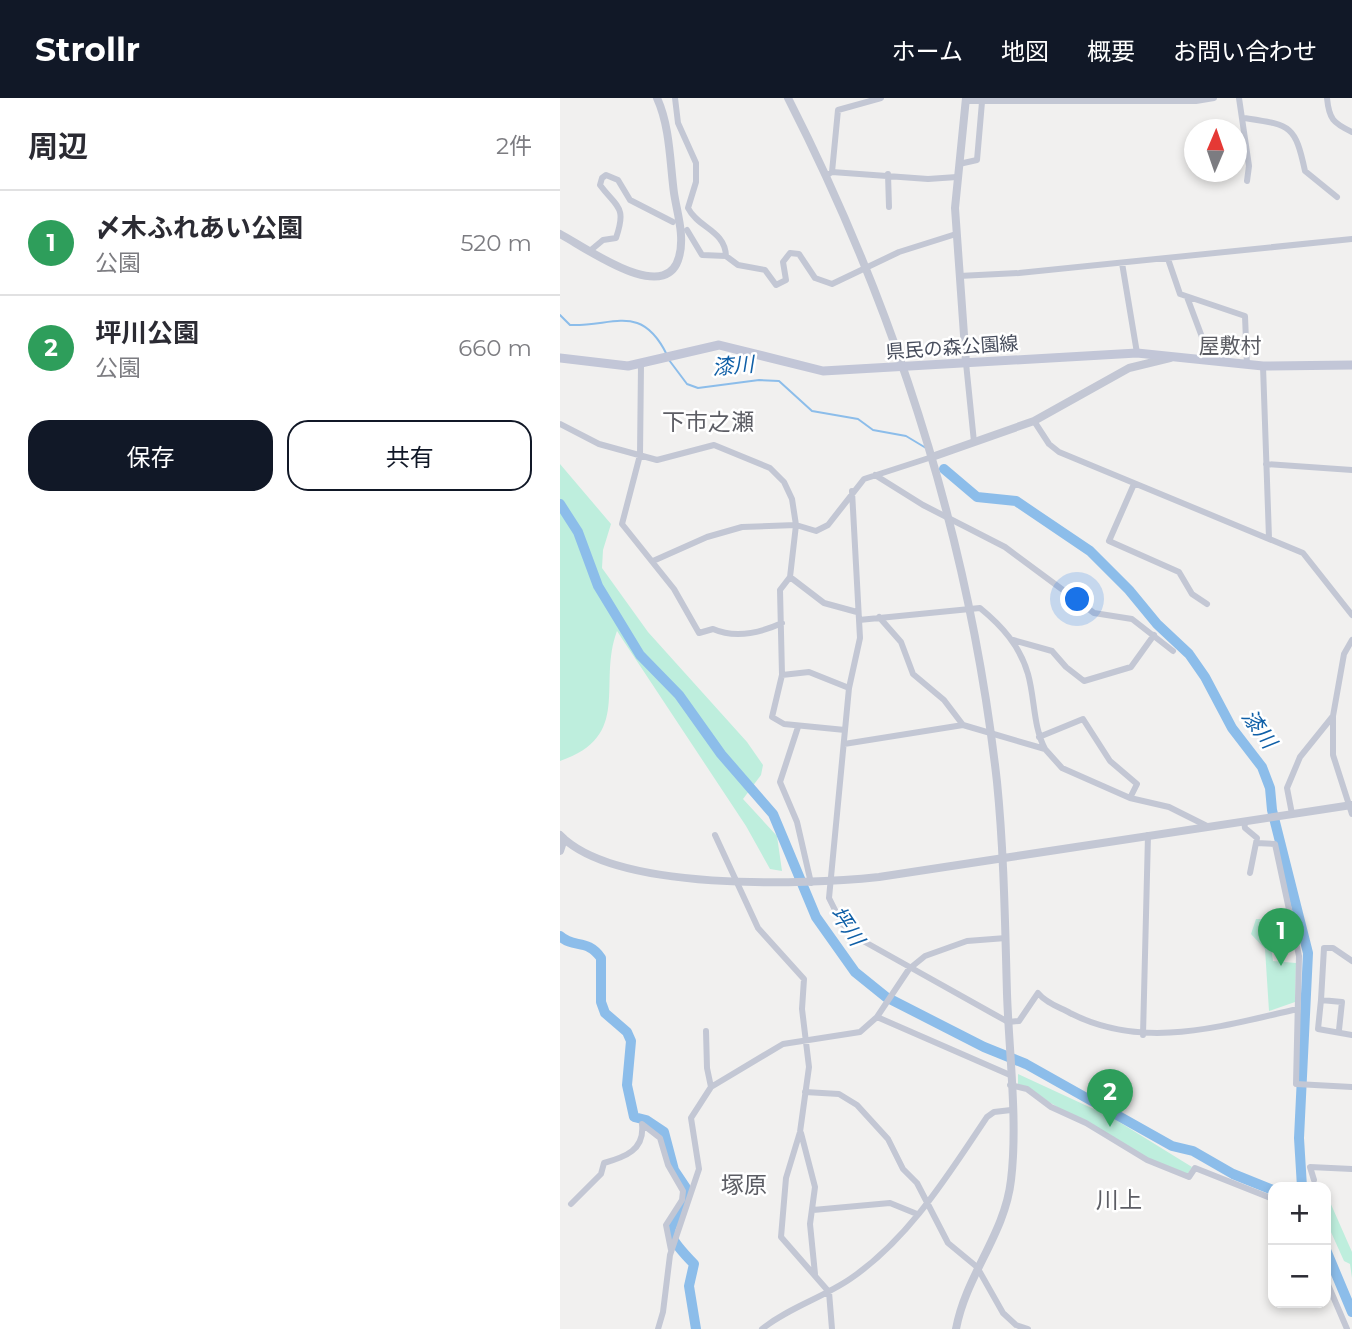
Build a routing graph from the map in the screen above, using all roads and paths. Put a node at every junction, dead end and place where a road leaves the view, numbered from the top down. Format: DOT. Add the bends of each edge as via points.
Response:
graph roads {
  1 [pos="657,98"];
  2 [pos="675,98"];
  3 [pos="788,98"];
  4 [pos="881,98"];
  5 [pos="1214,98"];
  6 [pos="1239,98"];
  7 [pos="1327,98"];
  8 [pos="966,100"];
  9 [pos="1101,100"];
  10 [pos="982,102"];
  11 [pos="1244,118"];
  12 [pos="1352,132"];
  13 [pos="1247,147"];
  14 [pos="959,164"];
  15 [pos="830,174"];
  16 [pos="888,174"];
  17 [pos="957,177"];
  18 [pos="1247,181"];
  19 [pos="1337,197"];
  20 [pos="888,206"];
  21 [pos="673,222"];
  22 [pos="687,230"];
  23 [pos="560,234"];
  24 [pos="956,234"];
  25 [pos="1352,239"];
  26 [pos="591,250"];
  27 [pos="726,256"];
  28 [pos="1168,259"];
  29 [pos="1122,263"];
  30 [pos="868,268"];
  31 [pos="959,275"];
  32 [pos="1187,297"];
  33 [pos="1246,344"];
  34 [pos="1137,354"];
  35 [pos="1182,357"];
  36 [pos="560,358"];
  37 [pos="966,363"];
  38 [pos="645,364"];
  39 [pos="1247,365"];
  40 [pos="1352,365"];
  41 [pos="1264,366"];
  42 [pos="905,368"];
  43 [pos="1034,421"];
  44 [pos="560,424"];
  45 [pos="974,442"];
  46 [pos="640,454"];
  47 [pos="932,457"];
  48 [pos="1266,464"];
  49 [pos="1352,470"];
  50 [pos="875,475"];
  51 [pos="1134,484"];
  52 [pos="852,491"];
  53 [pos="949,519"];
  54 [pos="796,525"];
  55 [pos="1269,538"];
  56 [pos="653,561"];
  57 [pos="790,577"];
  58 [pos="1206,604"];
  59 [pos="969,606"];
  60 [pos="857,612"];
  61 [pos="1352,615"];
  62 [pos="879,617"];
  63 [pos="859,620"];
  64 [pos="782,623"];
  65 [pos="1154,635"];
  66 [pos="1012,640"];
  67 [pos="1352,640"];
  68 [pos="1174,651"];
  69 [pos="782,675"];
  70 [pos="849,688"];
  71 [pos="1334,716"];
  72 [pos="963,725"];
  73 [pos="798,727"];
  74 [pos="845,730"];
  75 [pos="990,732"];
  76 [pos="1038,737"];
  77 [pos="844,744"];
  78 [pos="1045,749"];
  79 [pos="1130,798"];
  80 [pos="1351,808"];
  81 [pos="1287,815"];
  82 [pos="1244,821"];
  83 [pos="1207,826"];
  84 [pos="715,835"];
  85 [pos="1148,835"];
  86 [pos="562,837"];
  87 [pos="1256,844"];
  88 [pos="560,851"];
  89 [pos="1002,859"];
  90 [pos="1250,873"];
  91 [pos="739,882"];
  92 [pos="831,882"];
  93 [pos="803,883"];
  94 [pos="1006,938"];
  95 [pos="1352,961"];
  96 [pos="909,969"];
  97 [pos="1321,1000"];
  98 [pos="1298,1009"];
  99 [pos="877,1017"];
  100 [pos="1008,1022"];
  101 [pos="1339,1030"];
  102 [pos="705,1031"];
  103 [pos="1143,1035"];
  104 [pos="1352,1035"];
  105 [pos="806,1040"];
  106 [pos="1010,1075"];
  107 [pos="1010,1086"];
  108 [pos="712,1087"];
  109 [pos="1352,1087"];
  110 [pos="805,1092"];
  111 [pos="1011,1110"];
  112 [pos="800,1132"];
  113 [pos="1352,1169"];
  114 [pos="1314,1180"];
  115 [pos="1268,1197"];
  116 [pos="928,1203"];
  117 [pos="571,1204"];
  118 [pos="813,1210"];
  119 [pos="918,1214"];
  120 [pos="682,1215"];
  121 [pos="669,1218"];
  122 [pos="672,1249"];
  123 [pos="977,1267"];
  124 [pos="815,1275"];
  125 [pos="829,1292"];
  126 [pos="1331,1292"];
  127 [pos="658,1329"];
  128 [pos="762,1329"];
  129 [pos="832,1329"];
  130 [pos="956,1329"];
  131 [pos="1028,1329"];
  132 [pos="1347,1329"];
  1 -- 26 [label="street" via="680,229 677,264 668,273 648,278"];
  2 -- 27 [label="street" via="678,122 696,163 688,208 723,240"];
  3 -- 15 [label="street"];
  4 -- 15 [label="street" via="838,110"];
  5 -- 9 [label="street"];
  6 -- 11 [label="street"];
  7 -- 12 [label="street" via="1334,124"];
  8 -- 10 [label="street"];
  8 -- 14 [label="street"];
  9 -- 10 [label="street"];
  10 -- 14 [label="street" via="977,160"];
  11 -- 19 [label="street" via="1276,123 1292,131 1305,171"];
  13 -- 18 [label="street"];
  14 -- 17 [label="street"];
  15 -- 16 [label="street"];
  15 -- 30 [label="street"];
  16 -- 17 [label="street"];
  16 -- 20 [label="street"];
  17 -- 24 [label="street"];
  21 -- 26 [label="street" via="630,200 618,180 606,176 600,185 619,205 622,221 616,238 603,240"];
  22 -- 27 [label="street" via="702,255"];
  23 -- 26 [label="street"];
  24 -- 30 [label="street" via="899,252"];
  24 -- 31 [label="street"];
  25 -- 28 [label="street"];
  27 -- 30 [label="street" via="738,265 765,270 776,285 784,282 783,262 793,252 815,278 828,283"];
  28 -- 29 [label="street"];
  28 -- 32 [label="street" via="1175,284"];
  29 -- 31 [label="street"];
  29 -- 34 [label="street"];
  30 -- 42 [label="street"];
  31 -- 37 [label="street"];
  32 -- 33 [label="street" via="1202,337"];
  32 -- 33 [label="street" via="1245,316"];
  33 -- 39 [label="street"];
  34 -- 35 [label="main road, 県民の森公園線"];
  34 -- 37 [label="main road, 県民の森公園線"];
  35 -- 39 [label="main road, 県民の森公園線"];
  35 -- 43 [label="street" via="1129,368"];
  36 -- 38 [label="main road, 県民の森公園線"];
  37 -- 42 [label="main road, 県民の森公園線"];
  37 -- 45 [label="street"];
  38 -- 42 [label="main road, 県民の森公園線" via="719,345 823,371"];
  38 -- 46 [label="street"];
  39 -- 41 [label="main road, 県民の森公園線"];
  40 -- 41 [label="main road, 県民の森公園線"];
  41 -- 48 [label="street"];
  42 -- 47 [label="street"];
  43 -- 45 [label="street"];
  43 -- 51 [label="street" via="1059,452"];
  44 -- 46 [label="street" via="599,444"];
  45 -- 47 [label="street"];
  46 -- 54 [label="street" via="657,460 714,445 770,468 792,499"];
  46 -- 56 [label="street" via="622,524"];
  47 -- 50 [label="street"];
  47 -- 53 [label="street"];
  48 -- 49 [label="street"];
  48 -- 55 [label="street"];
  50 -- 52 [label="street"];
  50 -- 53 [label="street"];
  51 -- 55 [label="street"];
  51 -- 58 [label="street" via="1109,541 1180,572 1192,594"];
  52 -- 54 [label="street" via="828,525 816,531"];
  52 -- 60 [label="street"];
  53 -- 59 [label="street"];
  53 -- 65 [label="street" via="1005,547 1094,613 1132,619"];
  54 -- 56 [label="street" via="742,527"];
  54 -- 57 [label="street"];
  55 -- 61 [label="street" via="1309,559"];
  56 -- 64 [label="street" via="699,633 713,629 724,634 759,634"];
  57 -- 60 [label="street" via="824,603"];
  57 -- 64 [label="street" via="780,590"];
  59 -- 62 [label="street" via="920,616"];
  59 -- 66 [label="street" via="980,608"];
  59 -- 75 [label="street"];
  60 -- 63 [label="street"];
  62 -- 63 [label="street"];
  62 -- 72 [label="street" via="901,642 914,674 944,700"];
  63 -- 70 [label="street" via="860,638"];
  64 -- 69 [label="street"];
  65 -- 66 [label="street" via="1131,667 1084,681 1052,651"];
  65 -- 68 [label="street"];
  66 -- 76 [label="street" via="1028,672"];
  67 -- 71 [label="street" via="1344,654"];
  69 -- 70 [label="street" via="809,672"];
  69 -- 73 [label="street" via="772,717"];
  70 -- 74 [label="street"];
  71 -- 80 [label="street" via="1333,755"];
  71 -- 81 [label="street" via="1295,767 1287,789"];
  72 -- 75 [label="street"];
  72 -- 77 [label="street"];
  73 -- 74 [label="street"];
  73 -- 93 [label="street" via="780,782 797,822"];
  74 -- 77 [label="street"];
  75 -- 78 [label="street"];
  75 -- 89 [label="street"];
  76 -- 78 [label="street"];
  76 -- 79 [label="street" via="1083,719 1110,761 1137,784"];
  77 -- 92 [label="street"];
  78 -- 79 [label="street" via="1062,768"];
  79 -- 83 [label="street" via="1169,807"];
  80 -- 81 [label="street"];
  81 -- 82 [label="street"];
  82 -- 83 [label="street"];
  82 -- 87 [label="street" via="1257,838"];
  83 -- 85 [label="street"];
  84 -- 91 [label="street"];
  85 -- 89 [label="street"];
  85 -- 103 [label="street"];
  86 -- 88 [label="street"];
  86 -- 91 [label="street" via="585,853 646,872"];
  87 -- 90 [label="street"];
  87 -- 98 [label="street" via="1275,844 1298,956"];
  89 -- 92 [label="street"];
  89 -- 94 [label="street"];
  91 -- 93 [label="street"];
  91 -- 105 [label="street" via="758,928 804,979"];
  92 -- 93 [label="street"];
  92 -- 96 [label="street" via="829,898 842,924"];
  94 -- 96 [label="street" via="967,941 925,956"];
  94 -- 100 [label="street"];
  95 -- 97 [label="street" via="1333,948 1324,948"];
  96 -- 99 [label="street"];
  96 -- 100 [label="street"];
  97 -- 101 [label="street" via="1342,1002"];
  97 -- 101 [label="street" via="1318,1028"];
  98 -- 103 [label="street" via="1204,1029"];
  98 -- 109 [label="street" via="1296,1084"];
  99 -- 105 [label="street" via="860,1032"];
  99 -- 106 [label="street"];
  100 -- 103 [label="street" via="1019,1021 1038,993 1094,1025"];
  100 -- 106 [label="street"];
  101 -- 104 [label="street"];
  102 -- 108 [label="street"];
  105 -- 108 [label="street" via="783,1044"];
  105 -- 110 [label="street"];
  106 -- 107 [label="street"];
  107 -- 111 [label="street"];
  107 -- 115 [label="street" via="1027,1089 1147,1160 1189,1177 1195,1168"];
  108 -- 120 [label="street" via="691,1118 699,1169 695,1191"];
  110 -- 112 [label="street"];
  110 -- 116 [label="street" via="839,1094 857,1105 888,1139"];
  111 -- 116 [label="street" via="988,1117"];
  111 -- 123 [label="street" via="1012,1178 1007,1203"];
  112 -- 118 [label="street" via="815,1187"];
  112 -- 124 [label="street" via="786,1178 781,1237"];
  113 -- 114 [label="street" via="1310,1167"];
  116 -- 119 [label="street"];
  116 -- 123 [label="street" via="948,1243"];
  117 -- 121 [label="street" via="601,1174 604,1163 638,1146 642,1124 660,1138 683,1191"];
  118 -- 119 [label="street" via="890,1203"];
  118 -- 124 [label="street"];
  119 -- 125 [label="street" via="878,1256"];
  120 -- 121 [label="street"];
  120 -- 122 [label="street"];
  121 -- 122 [label="street" via="666,1231"];
  122 -- 127 [label="street"];
  123 -- 130 [label="street" via="961,1302"];
  123 -- 131 [label="street" via="1003,1313"];
  124 -- 125 [label="street"];
  125 -- 128 [label="street"];
  125 -- 129 [label="street"];
  126 -- 132 [label="street"];
}
